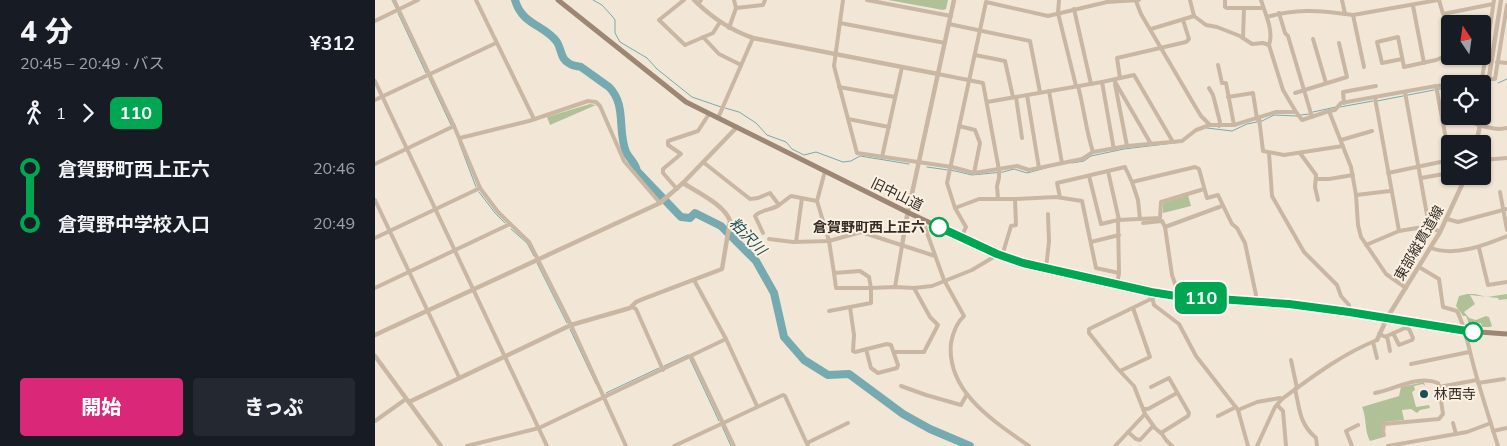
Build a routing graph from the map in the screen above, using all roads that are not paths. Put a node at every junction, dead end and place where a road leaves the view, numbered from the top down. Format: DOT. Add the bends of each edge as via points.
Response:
graph roads {
  1 [pos="395,0"];
  2 [pos="418,0"];
  3 [pos="476,0"];
  4 [pos="558,0"];
  5 [pos="683,0"];
  6 [pos="734,0"];
  7 [pos="765,0"];
  8 [pos="843,0"];
  9 [pos="867,0"];
  10 [pos="954,0"];
  11 [pos="1059,0"];
  12 [pos="1137,0"];
  13 [pos="1189,0"];
  14 [pos="1225,0"];
  15 [pos="1261,0"];
  16 [pos="1342,0"];
  17 [pos="1439,0"];
  18 [pos="1501,0"];
  19 [pos="698,1"];
  20 [pos="1107,1"];
  21 [pos="1493,2"];
  22 [pos="1507,5"];
  23 [pos="1413,6"];
  24 [pos="736,8"];
  25 [pos="1244,8"];
  26 [pos="1263,8"];
  27 [pos="399,9"];
  28 [pos="1074,9"];
  29 [pos="1058,13"];
  30 [pos="1279,13"];
  31 [pos="1345,14"];
  32 [pos="1353,15"];
  33 [pos="1491,15"];
  34 [pos="951,16"];
  35 [pos="1194,16"];
  36 [pos="1267,16"];
  37 [pos="1183,20"];
  38 [pos="375,21"];
  39 [pos="720,22"];
  40 [pos="840,23"];
  41 [pos="949,24"];
  42 [pos="729,28"];
  43 [pos="1151,29"];
  44 [pos="980,30"];
  45 [pos="703,37"];
  46 [pos="753,38"];
  47 [pos="1313,38"];
  48 [pos="1243,39"];
  49 [pos="496,43"];
  50 [pos="945,43"];
  51 [pos="1339,43"];
  52 [pos="1269,44"];
  53 [pos="1162,48"];
  54 [pos="835,54"];
  55 [pos="975,55"];
  56 [pos="1441,57"];
  57 [pos="1402,59"];
  58 [pos="1497,62"];
  59 [pos="1424,63"];
  60 [pos="1507,63"];
  61 [pos="741,65"];
  62 [pos="1218,65"];
  63 [pos="902,67"];
  64 [pos="1364,67"];
  65 [pos="429,74"];
  66 [pos="938,74"];
  67 [pos="1490,75"];
  68 [pos="1120,78"];
  69 [pos="969,80"];
  70 [pos="1114,80"];
  71 [pos="1491,80"];
  72 [pos="375,81"];
  73 [pos="1102,82"];
  74 [pos="1326,83"];
  75 [pos="1091,84"];
  76 [pos="1077,86"];
  77 [pos="1376,86"];
  78 [pos="1436,86"];
  79 [pos="1441,86"];
  80 [pos="839,87"];
  81 [pos="1209,88"];
  82 [pos="1304,90"];
  83 [pos="1049,91"];
  84 [pos="1040,92"];
  85 [pos="1405,92"];
  86 [pos="1295,93"];
  87 [pos="1027,95"];
  88 [pos="382,96"];
  89 [pos="895,97"];
  90 [pos="1015,97"];
  91 [pos="1229,97"];
  92 [pos="1375,98"];
  93 [pos="375,100"];
  94 [pos="987,102"];
  95 [pos="1345,103"];
  96 [pos="1440,108"];
  97 [pos="1329,111"];
  98 [pos="1297,113"];
  99 [pos="709,114"];
  100 [pos="1312,117"];
  101 [pos="718,118"];
  102 [pos="534,119"];
  103 [pos="1258,119"];
  104 [pos="848,120"];
  105 [pos="1210,124"];
  106 [pos="1234,125"];
  107 [pos="1484,125"];
  108 [pos="454,126"];
  109 [pos="959,126"];
  110 [pos="1219,126"];
  111 [pos="889,127"];
  112 [pos="737,128"];
  113 [pos="1507,128"];
  114 [pos="1372,131"];
  115 [pos="1445,135"];
  116 [pos="460,138"];
  117 [pos="1022,138"];
  118 [pos="1341,140"];
  119 [pos="1173,142"];
  120 [pos="1151,144"];
  121 [pos="1127,146"];
  122 [pos="1343,146"];
  123 [pos="407,150"];
  124 [pos="1114,150"];
  125 [pos="1093,152"];
  126 [pos="1269,153"];
  127 [pos="1300,153"];
  128 [pos="883,157"];
  129 [pos="1507,158"];
  130 [pos="1491,159"];
  131 [pos="703,162"];
  132 [pos="1441,162"];
  133 [pos="919,163"];
  134 [pos="1062,163"];
  135 [pos="375,164"];
  136 [pos="1418,166"];
  137 [pos="952,167"];
  138 [pos="1039,168"];
  139 [pos="999,170"];
  140 [pos="825,171"];
  141 [pos="1108,171"];
  142 [pos="974,173"];
  143 [pos="1388,173"];
  144 [pos="1441,174"];
  145 [pos="1353,175"];
  146 [pos="1089,176"];
  147 [pos="1421,178"];
  148 [pos="1316,179"];
  149 [pos="1132,182"];
  150 [pos="683,183"];
  151 [pos="1462,185"];
  152 [pos="479,188"];
  153 [pos="677,189"];
  154 [pos="1203,189"];
  155 [pos="1391,191"];
  156 [pos="1500,192"];
  157 [pos="1356,195"];
  158 [pos="1060,197"];
  159 [pos="802,198"];
  160 [pos="998,199"];
  161 [pos="375,200"];
  162 [pos="1015,200"];
  163 [pos="1318,200"];
  164 [pos="817,201"];
  165 [pos="661,202"];
  166 [pos="779,205"];
  167 [pos="1222,206"];
  168 [pos="955,208"];
  169 [pos="1505,209"];
  170 [pos="436,210"];
  171 [pos="909,213"];
  172 [pos="1048,214"];
  173 [pos="922,218"];
  174 [pos="1447,219"];
  175 [pos="1119,220"];
  176 [pos="1141,221"];
  177 [pos="510,224"];
  178 [pos="1429,226"];
  179 [pos="1165,227"];
  180 [pos="1507,230"];
  181 [pos="390,231"];
  182 [pos="1399,232"];
  183 [pos="1440,232"];
  184 [pos="763,233"];
  185 [pos="1119,235"];
  186 [pos="1507,236"];
  187 [pos="375,238"];
  188 [pos="961,238"];
  189 [pos="769,239"];
  190 [pos="829,241"];
  191 [pos="796,242"];
  192 [pos="1091,242"];
  193 [pos="1366,245"];
  194 [pos="902,246"];
  195 [pos="1431,248"];
  196 [pos="1479,248"];
  197 [pos="455,250"];
  198 [pos="1000,255"];
  199 [pos="935,256"];
  200 [pos="537,258"];
  201 [pos="1419,267"];
  202 [pos="1046,268"];
  203 [pos="409,272"];
  204 [pos="834,273"];
  205 [pos="1119,273"];
  206 [pos="694,280"];
  207 [pos="945,280"];
  208 [pos="1507,282"];
  209 [pos="1117,285"];
  210 [pos="895,287"];
  211 [pos="375,288"];
  212 [pos="871,288"];
  213 [pos="913,288"];
  214 [pos="1406,288"];
  215 [pos="474,289"];
  216 [pos="1151,292"];
  217 [pos="1176,296"];
  218 [pos="1151,299"];
  219 [pos="1255,302"];
  220 [pos="632,306"];
  221 [pos="850,307"];
  222 [pos="1133,308"];
  223 [pos="428,310"];
  224 [pos="829,311"];
  225 [pos="1349,312"];
  226 [pos="1387,318"];
  227 [pos="571,325"];
  228 [pos="1465,331"];
  229 [pos="1393,333"];
  230 [pos="1379,334"];
  231 [pos="1507,334"];
  232 [pos="375,335"];
  233 [pos="1387,336"];
  234 [pos="726,339"];
  235 [pos="1375,341"];
  236 [pos="866,349"];
  237 [pos="1390,351"];
  238 [pos="894,352"];
  239 [pos="1469,352"];
  240 [pos="375,356"];
  241 [pos="505,356"];
  242 [pos="691,356"];
  243 [pos="1377,358"];
  244 [pos="1291,360"];
  245 [pos="1411,364"];
  246 [pos="663,370"];
  247 [pos="1120,371"];
  248 [pos="459,377"];
  249 [pos="1504,379"];
  250 [pos="1478,382"];
  251 [pos="901,386"];
  252 [pos="1151,387"];
  253 [pos="1296,388"];
  254 [pos="1439,388"];
  255 [pos="1177,393"];
  256 [pos="1375,393"];
  257 [pos="967,394"];
  258 [pos="604,397"];
  259 [pos="1281,399"];
  260 [pos="407,400"];
  261 [pos="1277,405"];
  262 [pos="757,406"];
  263 [pos="1237,409"];
  264 [pos="1144,412"];
  265 [pos="1219,416"];
  266 [pos="375,421"];
  267 [pos="1453,422"];
  268 [pos="723,423"];
  269 [pos="847,423"];
  270 [pos="1491,423"];
  271 [pos="1358,425"];
  272 [pos="1153,426"];
  273 [pos="539,428"];
  274 [pos="1507,428"];
  275 [pos="1493,431"];
  276 [pos="1128,432"];
  277 [pos="1161,433"];
  278 [pos="1456,434"];
  279 [pos="1384,435"];
  280 [pos="807,444"];
  281 [pos="1400,445"];
  282 [pos="441,446"];
  283 [pos="467,446"];
  284 [pos="547,446"];
  285 [pos="626,446"];
  286 [pos="674,446"];
  287 [pos="734,446"];
  288 [pos="1029,446"];
  289 [pos="1115,446"];
  290 [pos="1172,446"];
  291 [pos="1248,446"];
  292 [pos="1257,446"];
  293 [pos="1286,446"];
  294 [pos="1317,446"];
  295 [pos="1352,446"];
  296 [pos="1388,446"];
  297 [pos="1498,446"];
  1 -- 27 [label="street"];
  2 -- 27 [label="street"];
  3 -- 49 [label="street"];
  4 -- 99 [label="main road, 旧中山道" via="686,102"];
  5 -- 45 [label="street" via="659,20 685,46"];
  6 -- 24 [label="street"];
  7 -- 24 [label="street" via="763,5"];
  8 -- 40 [label="street"];
  9 -- 34 [label="street"];
  10 -- 34 [label="street"];
  11 -- 29 [label="street"];
  12 -- 20 [label="street"];
  12 -- 43 [label="street"];
  13 -- 35 [label="street"];
  14 -- 25 [label="street" via="1227,8"];
  15 -- 26 [label="street"];
  16 -- 31 [label="street"];
  17 -- 21 [label="street" via="1443,14"];
  17 -- 23 [label="street"];
  18 -- 67 [label="street"];
  19 -- 39 [label="street"];
  20 -- 28 [label="street"];
  21 -- 33 [label="street"];
  22 -- 58 [label="street"];
  23 -- 32 [label="street"];
  23 -- 59 [label="street"];
  24 -- 42 [label="street"];
  25 -- 26 [label="street"];
  25 -- 48 [label="street"];
  26 -- 36 [label="street"];
  27 -- 38 [label="street"];
  27 -- 65 [label="street"];
  28 -- 29 [label="street"];
  28 -- 75 [label="street"];
  29 -- 44 [label="street" via="1047,16 986,2"];
  29 -- 76 [label="street"];
  30 -- 31 [label="street" via="1309,10"];
  30 -- 36 [label="street"];
  30 -- 82 [label="street"];
  31 -- 32 [label="street"];
  32 -- 64 [label="street"];
  34 -- 41 [label="street"];
  35 -- 37 [label="street"];
  35 -- 48 [label="street" via="1206,25"];
  36 -- 52 [label="street"];
  37 -- 43 [label="street"];
  37 -- 53 [label="street" via="1189,39"];
  39 -- 42 [label="street"];
  39 -- 45 [label="street" via="713,33"];
  40 -- 50 [label="street"];
  40 -- 54 [label="street"];
  41 -- 44 [label="street"];
  41 -- 50 [label="street"];
  42 -- 46 [label="street"];
  43 -- 53 [label="street"];
  44 -- 55 [label="street"];
  44 -- 84 [label="street" via="1030,40"];
  45 -- 61 [label="street" via="719,54"];
  46 -- 54 [label="street"];
  46 -- 61 [label="street"];
  47 -- 74 [label="street"];
  48 -- 52 [label="street" via="1252,44"];
  49 -- 65 [label="street"];
  49 -- 102 [label="street"];
  50 -- 66 [label="street"];
  51 -- 74 [label="street" via="1347,77"];
  52 -- 98 [label="street" via="1283,90"];
  53 -- 68 [label="street" via="1117,58"];
  53 -- 105 [label="street" via="1201,116"];
  54 -- 63 [label="street"];
  54 -- 80 [label="street"];
  55 -- 69 [label="street"];
  55 -- 90 [label="street" via="1005,61"];
  56 -- 59 [label="street"];
  57 -- 57 [label="street" via="1382,63 1377,42 1398,37"];
  57 -- 59 [label="street" via="1404,67"];
  58 -- 60 [label="street"];
  58 -- 71 [label="street" via="1495,79"];
  61 -- 101 [label="street"];
  62 -- 91 [label="street"];
  63 -- 66 [label="street"];
  63 -- 89 [label="street"];
  65 -- 88 [label="street"];
  65 -- 108 [label="street"];
  66 -- 69 [label="street"];
  66 -- 133 [label="street"];
  68 -- 70 [label="street"];
  68 -- 119 [label="street" via="1134,74"];
  69 -- 94 [label="street" via="983,83"];
  69 -- 109 [label="street"];
  70 -- 73 [label="street"];
  70 -- 120 [label="street"];
  70 -- 121 [label="street"];
  72 -- 88 [label="street"];
  73 -- 75 [label="street"];
  73 -- 124 [label="street"];
  74 -- 82 [label="street"];
  75 -- 76 [label="street"];
  76 -- 83 [label="street"];
  76 -- 125 [label="street"];
  77 -- 95 [label="street" via="1343,92"];
  78 -- 79 [label="street"];
  78 -- 85 [label="street"];
  78 -- 96 [label="street"];
  80 -- 89 [label="street"];
  80 -- 104 [label="street"];
  81 -- 110 [label="street"];
  82 -- 86 [label="street"];
  82 -- 100 [label="street"];
  83 -- 84 [label="street"];
  83 -- 134 [label="street"];
  84 -- 87 [label="street"];
  85 -- 92 [label="street"];
  85 -- 136 [label="street"];
  87 -- 90 [label="street"];
  87 -- 138 [label="street"];
  88 -- 93 [label="street"];
  88 -- 123 [label="street"];
  89 -- 111 [label="street"];
  90 -- 94 [label="street"];
  90 -- 117 [label="street"];
  91 -- 103 [label="street" via="1253,93"];
  91 -- 106 [label="street"];
  92 -- 95 [label="street"];
  92 -- 143 [label="street"];
  94 -- 139 [label="street"];
  95 -- 97 [label="street"];
  96 -- 115 [label="street"];
  97 -- 100 [label="street"];
  97 -- 118 [label="street"];
  98 -- 100 [label="street" via="1301,120"];
  98 -- 103 [label="street" via="1275,112"];
  99 -- 101 [label="main road, 旧中山道"];
  99 -- 153 [label="street" via="698,131 668,141 668,145 681,154 663,169 663,173"];
  101 -- 112 [label="main road, 旧中山道"];
  102 -- 116 [label="street"];
  102 -- 165 [label="street" via="588,101 598,103 624,160"];
  103 -- 106 [label="street"];
  103 -- 126 [label="street" via="1263,152"];
  104 -- 111 [label="street"];
  104 -- 128 [label="street" via="857,153"];
  105 -- 110 [label="street"];
  105 -- 119 [label="street" via="1182,141"];
  106 -- 110 [label="street"];
  107 -- 113 [label="street" via="1495,129"];
  108 -- 116 [label="street"];
  108 -- 123 [label="street"];
  109 -- 137 [label="street"];
  109 -- 142 [label="street" via="975,130 980,142"];
  111 -- 128 [label="street"];
  112 -- 131 [label="street"];
  112 -- 140 [label="main road, 旧中山道"];
  114 -- 118 [label="street"];
  116 -- 152 [label="street"];
  118 -- 122 [label="street"];
  119 -- 120 [label="street"];
  120 -- 121 [label="street"];
  121 -- 124 [label="street"];
  122 -- 127 [label="street"];
  122 -- 145 [label="street"];
  123 -- 135 [label="street"];
  123 -- 170 [label="street"];
  124 -- 125 [label="street"];
  125 -- 134 [label="street" via="1082,159"];
  126 -- 127 [label="street"];
  126 -- 225 [label="street" via="1272,196 1304,252 1337,285 1349,305"];
  127 -- 148 [label="street"];
  128 -- 133 [label="street"];
  129 -- 130 [label="street"];
  131 -- 150 [label="street"];
  131 -- 166 [label="street" via="750,199 770,193"];
  132 -- 136 [label="street"];
  133 -- 137 [label="street"];
  133 -- 171 [label="street"];
  134 -- 138 [label="street"];
  136 -- 143 [label="street"];
  136 -- 147 [label="street"];
  137 -- 142 [label="street"];
  137 -- 168 [label="street" via="947,183"];
  138 -- 139 [label="street" via="1029,170 1017,166"];
  139 -- 142 [label="street"];
  139 -- 160 [label="street"];
  140 -- 164 [label="street"];
  140 -- 171 [label="main road, 旧中山道"];
  141 -- 146 [label="street"];
  141 -- 149 [label="street" via="1125,167"];
  141 -- 175 [label="street"];
  143 -- 155 [label="street"];
  144 -- 147 [label="street"];
  145 -- 148 [label="street"];
  145 -- 157 [label="street"];
  146 -- 158 [label="street" via="1057,183"];
  146 -- 175 [label="street" via="1101,224"];
  147 -- 178 [label="street"];
  148 -- 163 [label="street"];
  149 -- 154 [label="street" via="1195,167 1199,169"];
  149 -- 176 [label="street"];
  150 -- 153 [label="street"];
  150 -- 206 [label="street" via="719,206 730,221 722,269"];
  151 -- 174 [label="street, 東部縦貫道線"];
  152 -- 170 [label="street"];
  152 -- 177 [label="street"];
  153 -- 165 [label="street"];
  154 -- 167 [label="street" via="1207,198 1218,195"];
  154 -- 176 [label="street" via="1161,202 1160,218"];
  155 -- 157 [label="street"];
  155 -- 182 [label="street"];
  156 -- 169 [label="street"];
  157 -- 193 [label="street" via="1358,225"];
  158 -- 162 [label="street"];
  158 -- 192 [label="street" via="1082,201"];
  159 -- 164 [label="street"];
  159 -- 166 [label="street" via="791,196"];
  159 -- 191 [label="street"];
  160 -- 162 [label="street"];
  160 -- 168 [label="street" via="979,200"];
  161 -- 181 [label="street"];
  162 -- 198 [label="street" via="1016,225 1011,226"];
  164 -- 190 [label="street"];
  165 -- 200 [label="street"];
  166 -- 184 [label="street" via="755,216"];
  167 -- 179 [label="street"];
  167 -- 219 [label="street" via="1245,243"];
  168 -- 188 [label="street" via="966,226"];
  169 -- 174 [label="street" via="1458,222"];
  169 -- 180 [label="street"];
  170 -- 181 [label="street"];
  170 -- 197 [label="street"];
  171 -- 173 [label="main road, 旧中山道"];
  171 -- 194 [label="street"];
  172 -- 202 [label="street"];
  173 -- 188 [label="main road, 旧中山道"];
  173 -- 199 [label="street"];
  174 -- 183 [label="street, 東部縦貫道線"];
  175 -- 176 [label="street"];
  175 -- 185 [label="street"];
  176 -- 179 [label="street" via="1162,221"];
  177 -- 197 [label="street"];
  177 -- 200 [label="street" via="529,242"];
  178 -- 182 [label="street"];
  178 -- 183 [label="street"];
  179 -- 217 [label="street"];
  181 -- 187 [label="street"];
  181 -- 203 [label="street"];
  182 -- 193 [label="street"];
  183 -- 195 [label="street, 東部縦貫道線"];
  185 -- 192 [label="street"];
  185 -- 205 [label="street"];
  186 -- 196 [label="street"];
  188 -- 198 [label="main road, 旧中山道"];
  189 -- 191 [label="street"];
  190 -- 191 [label="street"];
  190 -- 194 [label="street" via="861,232"];
  190 -- 204 [label="street"];
  192 -- 205 [label="street" via="1096,268"];
  193 -- 214 [label="street" via="1391,279"];
  194 -- 199 [label="street"];
  194 -- 210 [label="street"];
  195 -- 196 [label="street" via="1440,252"];
  195 -- 201 [label="street, 東部縦貫道線"];
  196 -- 208 [label="street" via="1488,285"];
  197 -- 203 [label="street"];
  197 -- 215 [label="street"];
  198 -- 202 [label="main road, 旧中山道"];
  198 -- 207 [label="street"];
  199 -- 207 [label="street"];
  200 -- 215 [label="street"];
  200 -- 227 [label="street"];
  201 -- 214 [label="street, 東部縦貫道線"];
  201 -- 228 [label="street" via="1439,279 1443,307 1457,311"];
  202 -- 209 [label="main road, 旧中山道"];
  203 -- 211 [label="street"];
  203 -- 223 [label="street"];
  204 -- 212 [label="street" via="860,271 869,277"];
  204 -- 212 [label="street" via="836,288"];
  205 -- 209 [label="street"];
  206 -- 220 [label="street"];
  206 -- 234 [label="street"];
  207 -- 213 [label="street" via="932,286"];
  207 -- 257 [label="street" via="964,316 952,336 951,351 954,370"];
  209 -- 216 [label="main road, 旧中山道"];
  210 -- 212 [label="street"];
  210 -- 213 [label="street"];
  212 -- 221 [label="street" via="871,303"];
  213 -- 238 [label="street" via="938,324 924,352"];
  214 -- 226 [label="street, 東部縦貫道線"];
  215 -- 223 [label="street"];
  215 -- 241 [label="street"];
  216 -- 217 [label="main road, 旧中山道"];
  216 -- 218 [label="street"];
  217 -- 219 [label="main road, 旧中山道"];
  218 -- 222 [label="street"];
  218 -- 263 [label="street" via="1179,324 1196,356"];
  219 -- 225 [label="main road, 旧中山道"];
  220 -- 227 [label="street"];
  220 -- 246 [label="street"];
  221 -- 224 [label="street"];
  221 -- 236 [label="street" via="853,351"];
  222 -- 247 [label="street" via="1150,357"];
  222 -- 247 [label="street" via="1089,329 1095,342"];
  223 -- 232 [label="street"];
  223 -- 248 [label="street"];
  225 -- 226 [label="main road, 旧中山道"];
  226 -- 228 [label="main road, 旧中山道"];
  226 -- 230 [label="street, 東部縦貫道線"];
  227 -- 241 [label="street"];
  227 -- 258 [label="street"];
  228 -- 231 [label="main road, 旧中山道"];
  228 -- 239 [label="street"];
  229 -- 229 [label="street" via="1405,328 1413,338 1399,345"];
  229 -- 233 [label="street"];
  230 -- 233 [label="street"];
  230 -- 235 [label="street, 東部縦貫道線"];
  233 -- 237 [label="street"];
  234 -- 242 [label="street"];
  234 -- 262 [label="street"];
  235 -- 243 [label="street"];
  235 -- 253 [label="street" via="1358,348"];
  236 -- 238 [label="street" via="887,344"];
  236 -- 238 [label="street" via="871,368 878,373 897,368"];
  239 -- 245 [label="street"];
  239 -- 250 [label="street"];
  240 -- 260 [label="street"];
  241 -- 248 [label="street"];
  241 -- 273 [label="street"];
  242 -- 246 [label="street"];
  242 -- 268 [label="street"];
  244 -- 253 [label="street"];
  246 -- 258 [label="street"];
  247 -- 264 [label="street" via="1134,386"];
  248 -- 260 [label="street"];
  249 -- 250 [label="street"];
  250 -- 254 [label="street"];
  250 -- 270 [label="street"];
  251 -- 257 [label="street" via="961,405"];
  252 -- 255 [label="street" via="1169,378"];
  253 -- 259 [label="street"];
  253 -- 294 [label="street" via="1303,424 1316,438"];
  254 -- 256 [label="street" via="1438,383 1432,380"];
  254 -- 279 [label="street" via="1443,414 1440,418 1384,424"];
  255 -- 264 [label="street"];
  255 -- 277 [label="street" via="1188,416"];
  257 -- 288 [label="street" via="983,412"];
  258 -- 273 [label="street"];
  258 -- 285 [label="street"];
  259 -- 261 [label="street"];
  259 -- 263 [label="street"];
  260 -- 266 [label="street"];
  260 -- 282 [label="street"];
  261 -- 292 [label="street"];
  261 -- 293 [label="street" via="1283,411"];
  262 -- 268 [label="street"];
  262 -- 280 [label="street" via="785,396"];
  263 -- 265 [label="street"];
  263 -- 291 [label="street"];
  264 -- 272 [label="street"];
  264 -- 276 [label="street"];
  267 -- 278 [label="street"];
  268 -- 286 [label="street"];
  268 -- 287 [label="street"];
  269 -- 280 [label="street"];
  270 -- 275 [label="street"];
  270 -- 278 [label="street"];
  271 -- 295 [label="street" via="1346,431"];
  272 -- 276 [label="street" via="1140,440"];
  272 -- 277 [label="street"];
  273 -- 283 [label="street"];
  273 -- 284 [label="street"];
  274 -- 275 [label="street"];
  275 -- 297 [label="street"];
  276 -- 289 [label="street"];
  277 -- 290 [label="street"];
  278 -- 281 [label="street"];
  281 -- 296 [label="street"];
}
